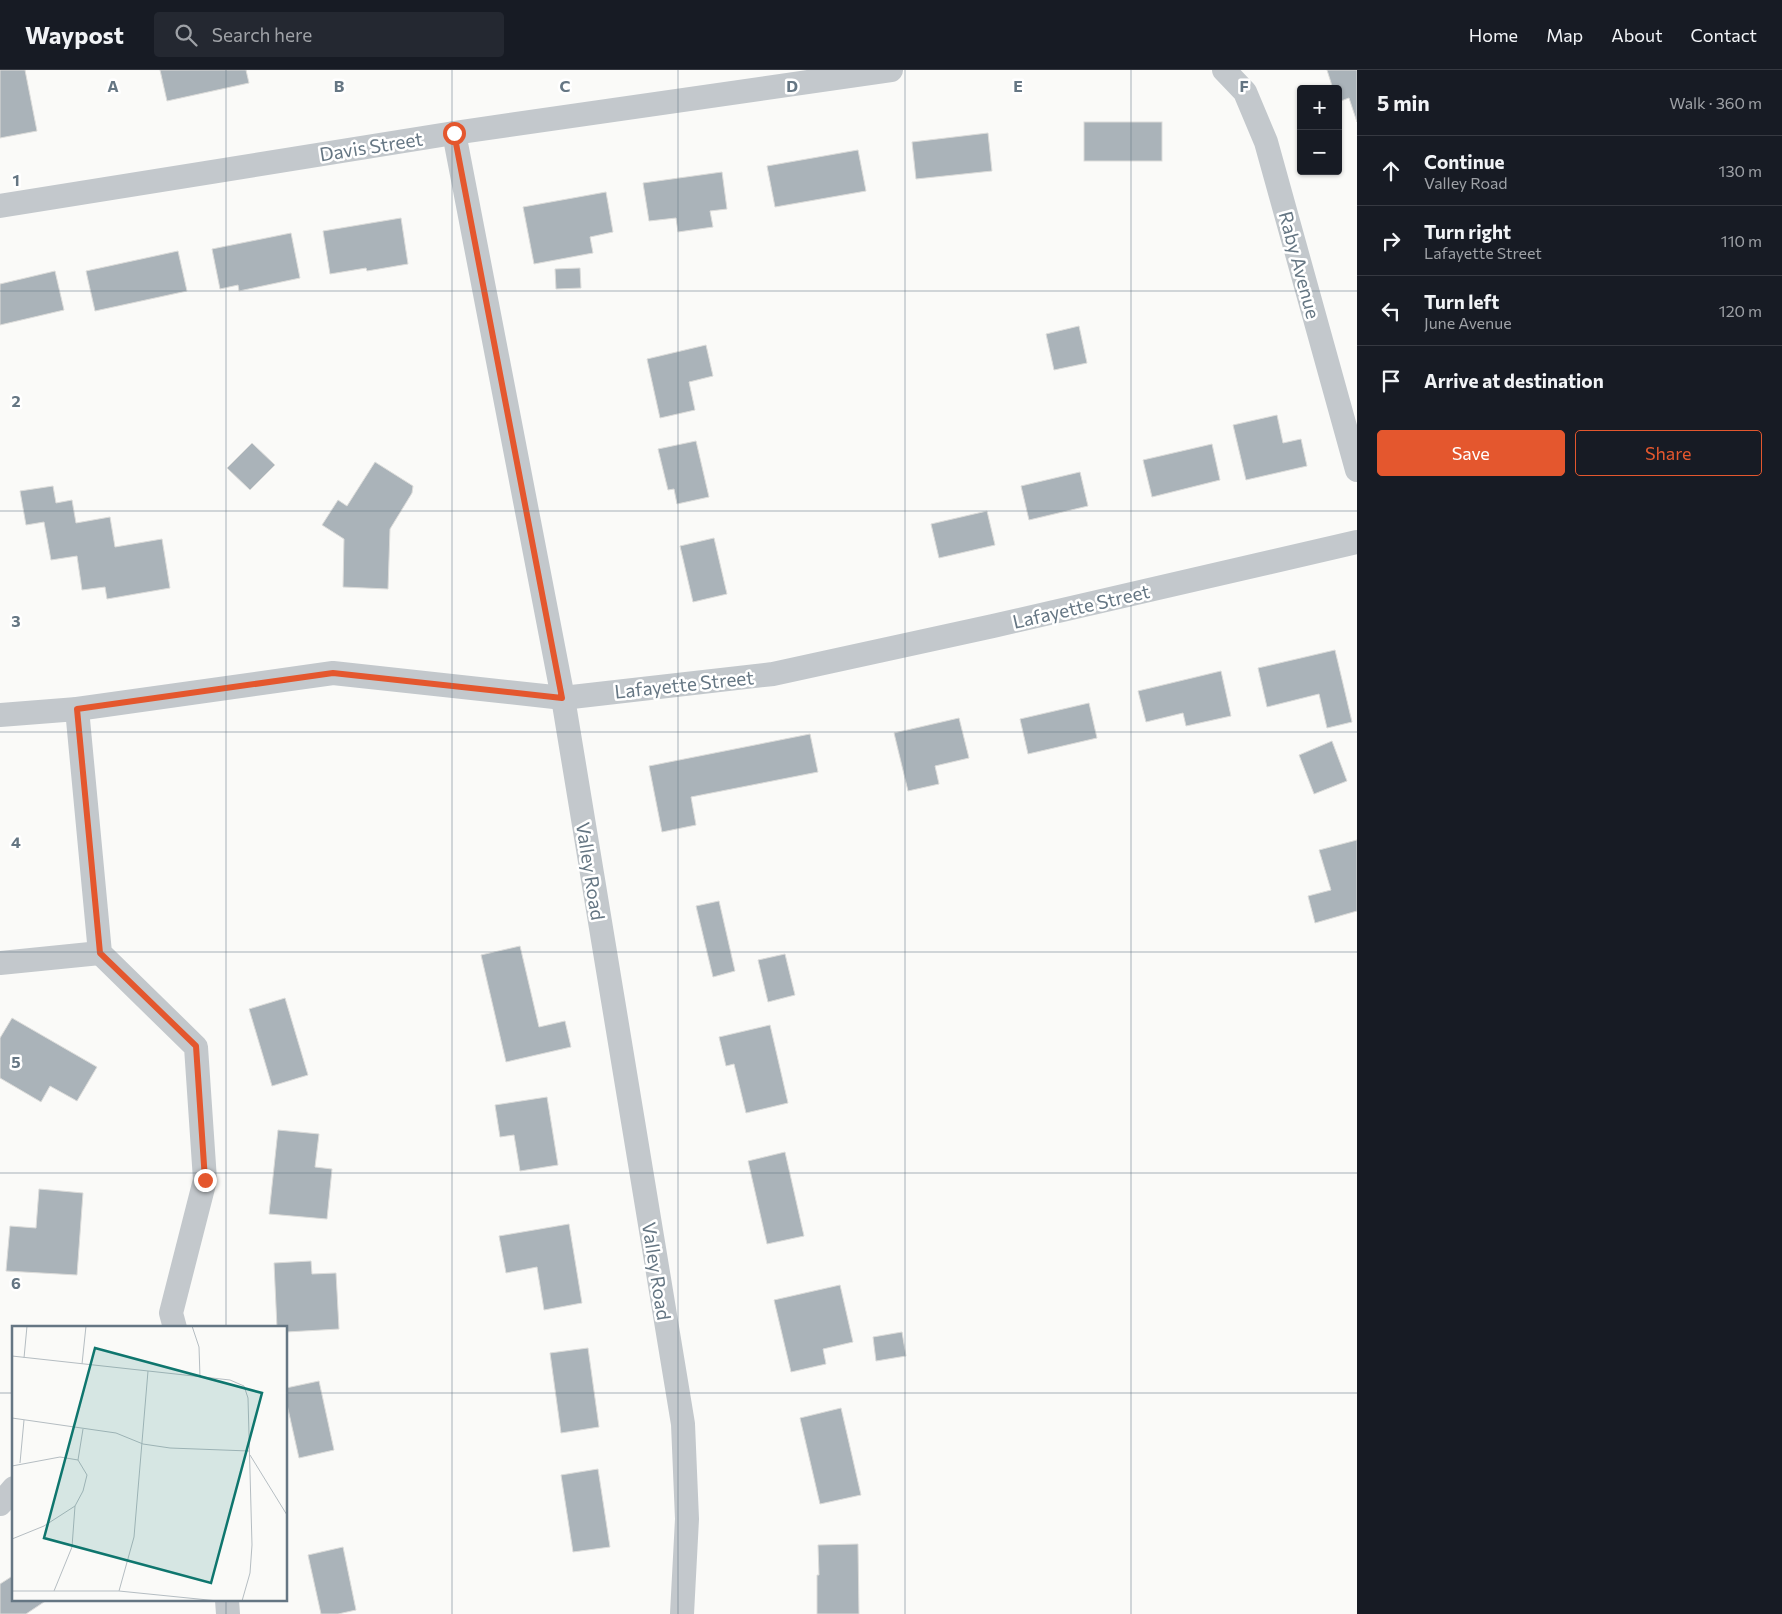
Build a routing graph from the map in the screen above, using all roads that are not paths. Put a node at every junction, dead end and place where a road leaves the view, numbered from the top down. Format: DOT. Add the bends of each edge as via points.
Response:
graph roads {
  1 [pos="891,70"];
  2 [pos="1224,70"];
  3 [pos="854,73"];
  4 [pos="454,133"];
  5 [pos="0,206"];
  6 [pos="1357,470"];
  7 [pos="1357,542"];
  8 [pos="562,698"];
  9 [pos="77,709"];
  10 [pos="0,715"];
  11 [pos="100,953"];
  12 [pos="0,963"];
  13 [pos="168,1323"];
  14 [pos="12,1490"];
  15 [pos="0,1504"];
  16 [pos="682,1614"];
  1 -- 3 [label="street, Davis Street"];
  2 -- 6 [label="street, Raby Avenue" via="1245,92 1266,142"];
  3 -- 4 [label="street, Davis Street"];
  4 -- 5 [label="street, Davis Street"];
  4 -- 8 [label="street, Valley Road"];
  7 -- 8 [label="street, Lafayette Street" via="773,674"];
  8 -- 9 [label="street, Lafayette Street" via="333,673"];
  8 -- 16 [label="street, Valley Road" via="683,1424 687,1519"];
  9 -- 10 [label="street, Lafayette Street"];
  9 -- 11 [label="street"];
  11 -- 12 [label="street"];
  11 -- 13 [label="street" via="196,1046 205,1180"];
  14 -- 15 [label="street"];
}
